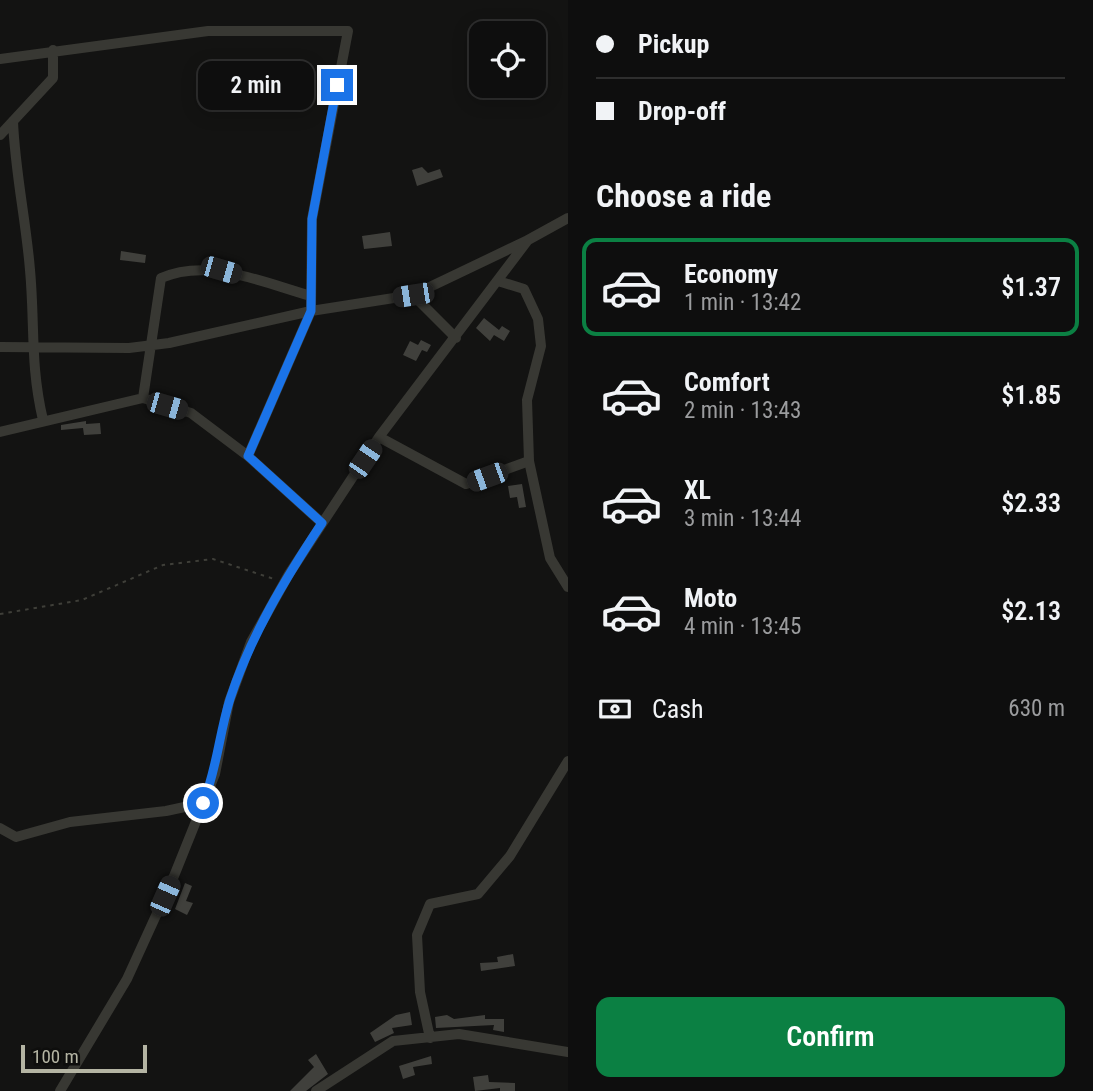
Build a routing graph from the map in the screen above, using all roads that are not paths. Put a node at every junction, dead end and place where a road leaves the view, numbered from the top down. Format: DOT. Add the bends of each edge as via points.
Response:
graph roads {
  1 [pos="53,50"];
  2 [pos="0,59"];
  3 [pos="13,121"];
  4 [pos="0,135"];
  5 [pos="568,218"];
  6 [pos="527,240"];
  7 [pos="498,282"];
  8 [pos="413,295"];
  9 [pos="312,296"];
  10 [pos="311,311"];
  11 [pos="456,338"];
  12 [pos="149,346"];
  13 [pos="0,347"];
  14 [pos="31,347"];
  15 [pos="144,398"];
  16 [pos="43,420"];
  17 [pos="0,432"];
  18 [pos="379,437"];
  19 [pos="248,456"];
  20 [pos="529,461"];
  21 [pos="322,523"];
  22 [pos="568,587"];
  23 [pos="568,761"];
  24 [pos="203,803"];
  25 [pos="0,828"];
  26 [pos="430,1038"];
  27 [pos="568,1052"];
  28 [pos="60,1091"];
  29 [pos="316,1091"];
  1 -- 2 [label="street"];
  1 -- 3 [label="street" via="52,79"];
  1 -- 9 [label="street" via="208,31 348,31 312,219"];
  3 -- 4 [label="street"];
  3 -- 14 [label="street" via="15,170 30,271"];
  5 -- 6 [label="street"];
  6 -- 7 [label="street"];
  6 -- 8 [label="street"];
  7 -- 11 [label="street"];
  7 -- 20 [label="street" via="524,289 538,319 541,346 527,400"];
  8 -- 10 [label="street"];
  8 -- 11 [label="street"];
  9 -- 10 [label="street"];
  9 -- 12 [label="street" via="221,270 180,270 161,278"];
  10 -- 12 [label="street"];
  10 -- 19 [label="street"];
  11 -- 18 [label="street"];
  12 -- 14 [label="street"];
  12 -- 15 [label="street"];
  13 -- 14 [label="street"];
  14 -- 16 [label="street"];
  15 -- 16 [label="street"];
  15 -- 19 [label="street" via="191,413"];
  16 -- 17 [label="street"];
  18 -- 20 [label="street" via="466,484"];
  18 -- 21 [label="street"];
  19 -- 21 [label="street"];
  20 -- 22 [label="street" via="550,558"];
  21 -- 24 [label="street" via="251,642 229,702 215,774"];
  23 -- 26 [label="street" via="510,856 478,894 430,904 417,935 420,992"];
  24 -- 25 [label="street" via="70,822 16,836"];
  24 -- 28 [label="street" via="127,979"];
  26 -- 27 [label="street" via="459,1034"];
  26 -- 29 [label="street" via="393,1041"];
}
